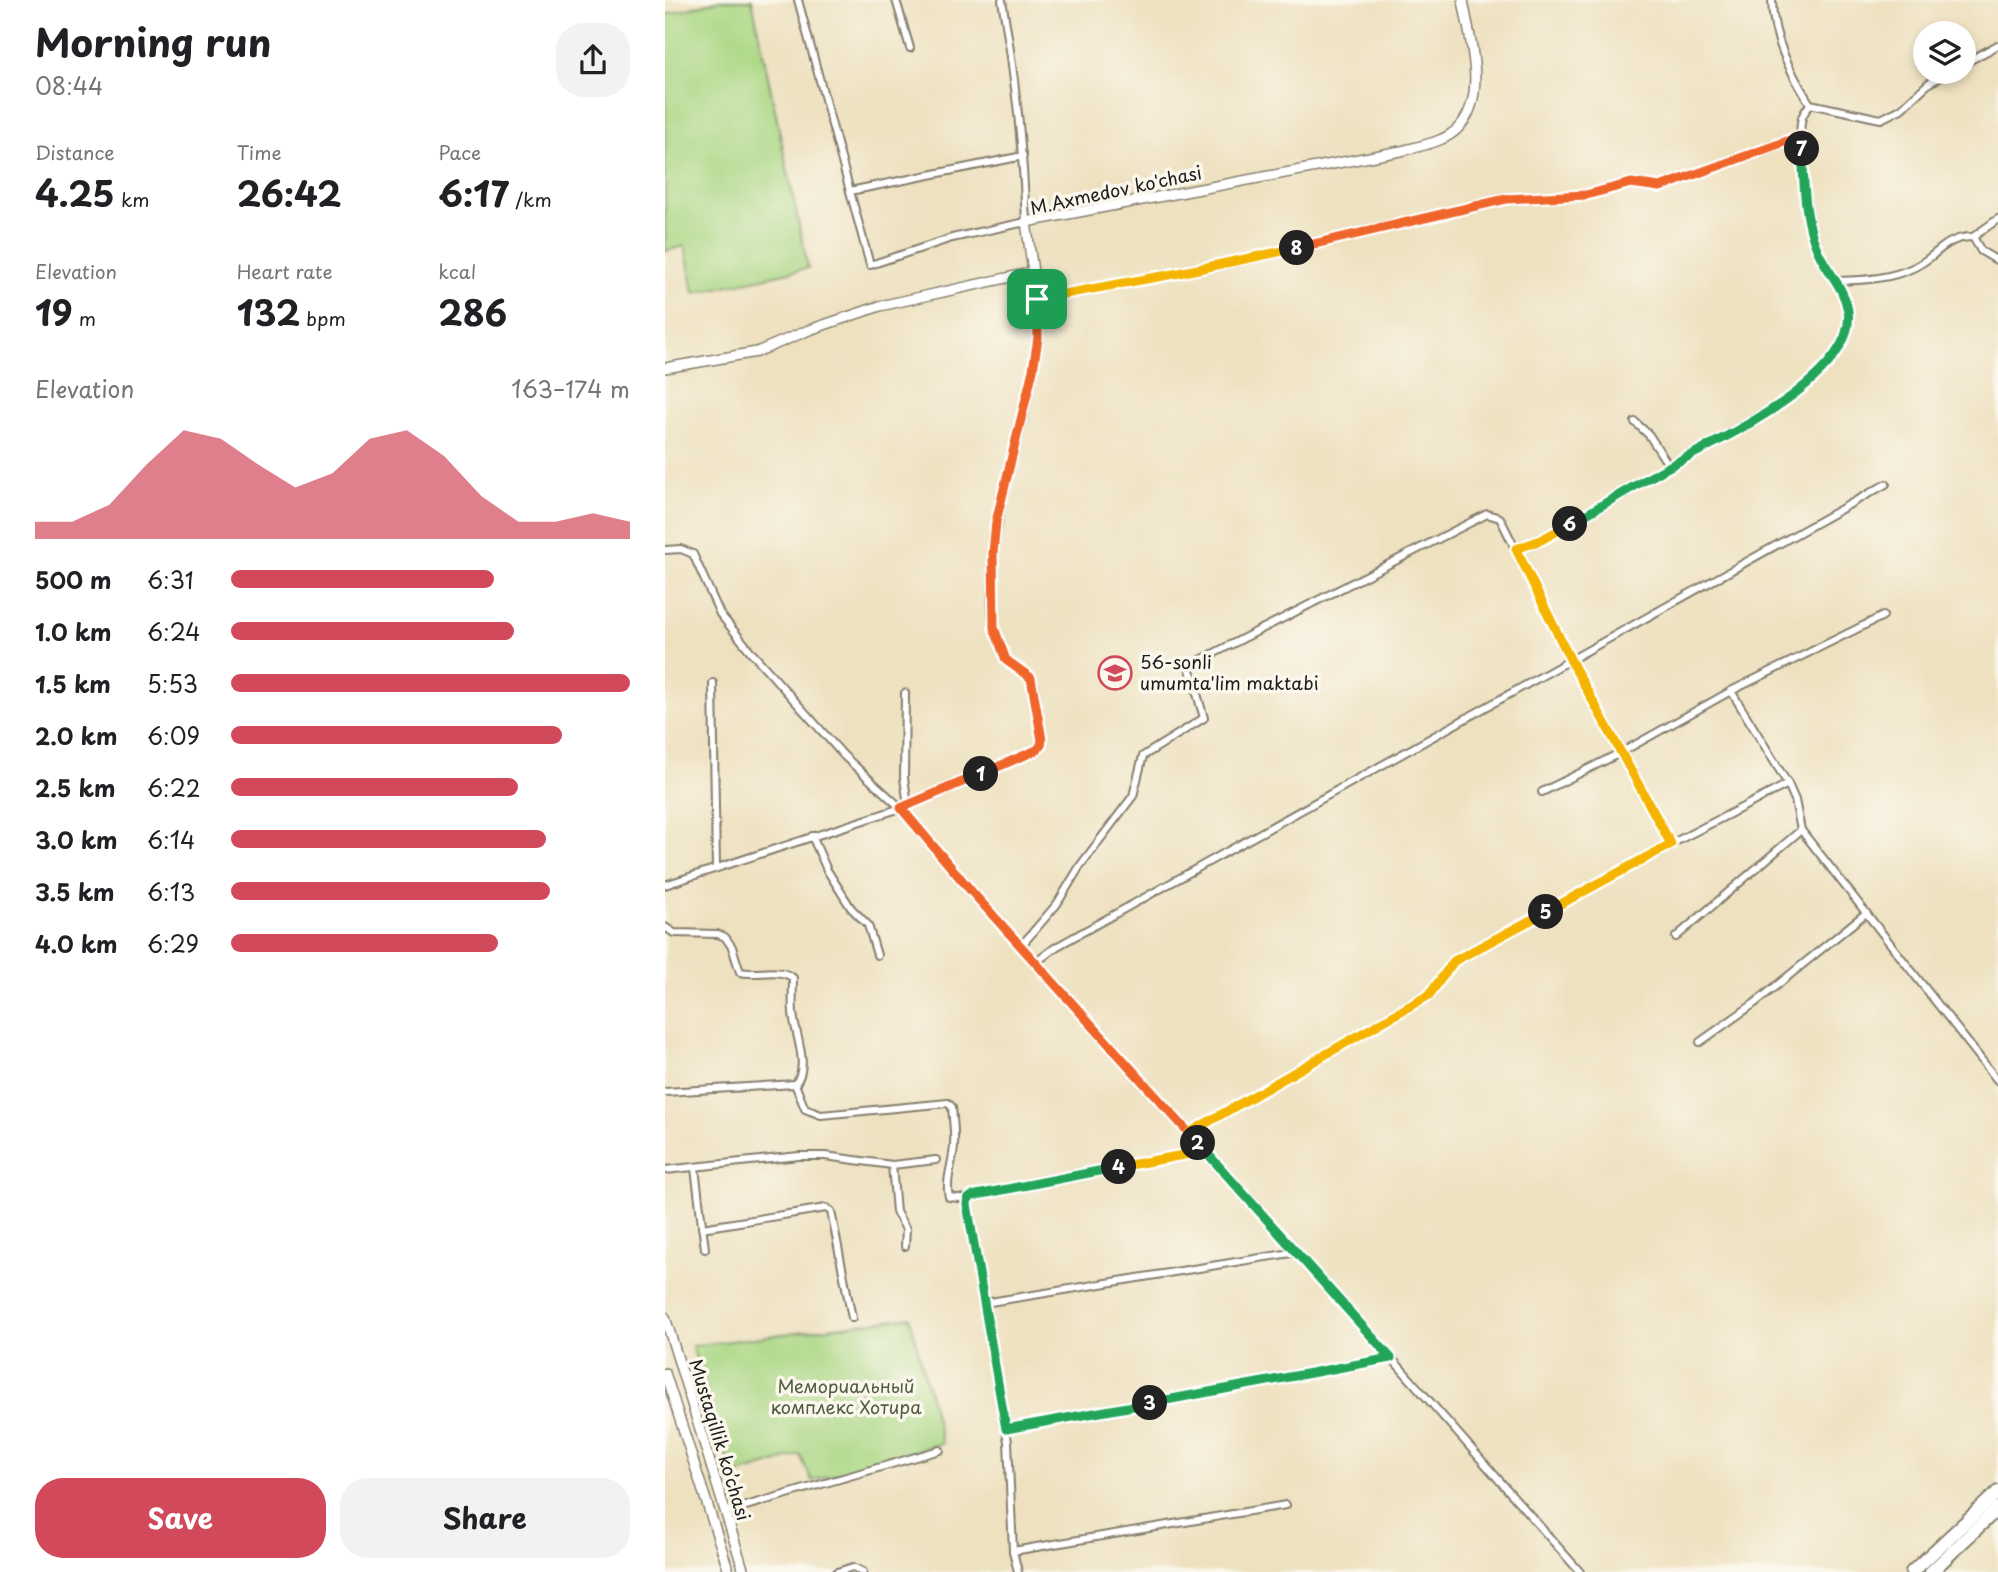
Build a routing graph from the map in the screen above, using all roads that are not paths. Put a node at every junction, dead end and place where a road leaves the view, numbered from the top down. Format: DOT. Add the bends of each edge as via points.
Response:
graph roads {
  1 [pos="799,0"];
  2 [pos="896,0"];
  3 [pos="1002,0"];
  4 [pos="1463,0"];
  5 [pos="1772,0"];
  6 [pos="1998,45"];
  7 [pos="910,48"];
  8 [pos="1976,57"];
  9 [pos="1928,84"];
  10 [pos="1810,104"];
  11 [pos="1801,136"];
  12 [pos="1023,156"];
  13 [pos="850,191"];
  14 [pos="1998,219"];
  15 [pos="1027,225"];
  16 [pos="1973,237"];
  17 [pos="1998,261"];
  18 [pos="1033,272"];
  19 [pos="1838,281"];
  20 [pos="1037,299"];
  21 [pos="665,369"];
  22 [pos="1635,422"];
  23 [pos="1669,466"];
  24 [pos="1886,484"];
  25 [pos="1516,549"];
  26 [pos="665,550"];
  27 [pos="1884,616"];
  28 [pos="1571,661"];
  29 [pos="713,683"];
  30 [pos="1731,691"];
  31 [pos="905,693"];
  32 [pos="1622,752"];
  33 [pos="1788,785"];
  34 [pos="1542,792"];
  35 [pos="908,805"];
  36 [pos="901,808"];
  37 [pos="1801,830"];
  38 [pos="812,836"];
  39 [pos="1671,844"];
  40 [pos="716,868"];
  41 [pos="665,885"];
  42 [pos="1867,913"];
  43 [pos="665,927"];
  44 [pos="1675,937"];
  45 [pos="1021,946"];
  46 [pos="877,955"];
  47 [pos="1035,962"];
  48 [pos="1700,1042"];
  49 [pos="1998,1081"];
  50 [pos="795,1084"];
  51 [pos="665,1092"];
  52 [pos="1189,1133"];
  53 [pos="1205,1151"];
  54 [pos="936,1160"];
  55 [pos="892,1165"];
  56 [pos="695,1168"];
  57 [pos="665,1170"];
  58 [pos="968,1199"];
  59 [pos="702,1228"];
  60 [pos="905,1246"];
  61 [pos="705,1249"];
  62 [pos="1297,1252"];
  63 [pos="984,1303"];
  64 [pos="665,1317"];
  65 [pos="852,1318"];
  66 [pos="1391,1358"];
  67 [pos="665,1373"];
  68 [pos="1006,1429"];
  69 [pos="940,1450"];
  70 [pos="1998,1492"];
  71 [pos="1286,1505"];
  72 [pos="1998,1508"];
  73 [pos="725,1512"];
  74 [pos="1960,1535"];
  75 [pos="1013,1551"];
  76 [pos="729,1572"];
  77 [pos="744,1572"];
  78 [pos="837,1572"];
  79 [pos="863,1572"];
  80 [pos="1018,1572"];
  81 [pos="1580,1572"];
  82 [pos="1912,1572"];
  83 [pos="1931,1572"];
  1 -- 13 [label="street"];
  2 -- 7 [label="street"];
  3 -- 12 [label="street"];
  4 -- 15 [label="main road, M.Axmedov ko'chasi" via="1476,79 1473,101 1460,126 1437,141"];
  5 -- 10 [label="street" via="1772,18 1791,73"];
  6 -- 8 [label="street"];
  9 -- 10 [label="street" via="1901,109 1881,119"];
  10 -- 11 [label="street" via="1802,117"];
  11 -- 19 [label="street" via="1811,233"];
  11 -- 20 [label="street" via="1660,187 1631,183 1586,195 1506,199 1238,262"];
  12 -- 13 [label="street"];
  12 -- 15 [label="street"];
  13 -- 15 [label="street" via="870,265 953,238"];
  14 -- 16 [label="street"];
  15 -- 18 [label="main road, M.Axmedov ko'chasi"];
  16 -- 17 [label="street" via="1980,251"];
  16 -- 19 [label="street" via="1954,238 1932,257 1900,274"];
  18 -- 20 [label="street"];
  18 -- 21 [label="main road" via="880,306 757,352"];
  19 -- 23 [label="street" via="1848,311 1848,330 1829,364 1762,418"];
  20 -- 35 [label="street" via="1033,370 996,522 992,618 1004,655 1034,685 1041,745"];
  22 -- 23 [label="street"];
  23 -- 25 [label="street" via="1541,540"];
  24 -- 28 [label="street"];
  25 -- 28 [label="street"];
  25 -- 45 [label="street" via="1500,518 1487,514 1189,666 1204,718 1143,756 1133,796 1057,904"];
  26 -- 36 [label="street" via="694,554 720,614 844,756"];
  27 -- 30 [label="street"];
  28 -- 32 [label="street"];
  28 -- 47 [label="street"];
  29 -- 40 [label="street"];
  30 -- 32 [label="street"];
  30 -- 33 [label="street"];
  31 -- 35 [label="street"];
  32 -- 34 [label="street"];
  32 -- 39 [label="street"];
  33 -- 37 [label="street"];
  33 -- 39 [label="street"];
  35 -- 36 [label="street"];
  36 -- 38 [label="street"];
  36 -- 45 [label="street"];
  37 -- 42 [label="street"];
  37 -- 44 [label="street"];
  38 -- 40 [label="street"];
  38 -- 46 [label="street" via="827,870 868,925"];
  39 -- 52 [label="street" via="1454,961 1429,995"];
  40 -- 41 [label="street"];
  42 -- 48 [label="street"];
  42 -- 49 [label="street"];
  43 -- 50 [label="street" via="674,933 725,936 740,972 786,972 793,978 793,1014 801,1059"];
  45 -- 47 [label="street"];
  47 -- 52 [label="street"];
  50 -- 51 [label="street"];
  50 -- 58 [label="street" via="805,1109 821,1115 948,1103 954,1143 947,1188 949,1196"];
  52 -- 53 [label="street"];
  53 -- 58 [label="street"];
  53 -- 62 [label="street"];
  54 -- 55 [label="street"];
  55 -- 56 [label="street" via="799,1156"];
  55 -- 60 [label="street" via="896,1212 906,1229"];
  56 -- 57 [label="street"];
  56 -- 59 [label="street"];
  58 -- 63 [label="street"];
  59 -- 61 [label="street"];
  59 -- 65 [label="street" via="831,1210"];
  62 -- 63 [label="street"];
  62 -- 66 [label="street"];
  63 -- 68 [label="street"];
  64 -- 73 [label="main road, Mustaqillik ko’chasi"];
  66 -- 68 [label="street"];
  66 -- 81 [label="street"];
  67 -- 76 [label="main road, Mustaqillik ko’chasi"];
  68 -- 75 [label="street"];
  69 -- 73 [label="street"];
  70 -- 74 [label="highway"];
  71 -- 75 [label="street"];
  72 -- 74 [label="highway"];
  73 -- 77 [label="main road, Mustaqillik ko’chasi"];
  74 -- 82 [label="highway"];
  74 -- 83 [label="highway"];
  75 -- 80 [label="street"];
  78 -- 79 [label="street" via="853,1567"];
}
